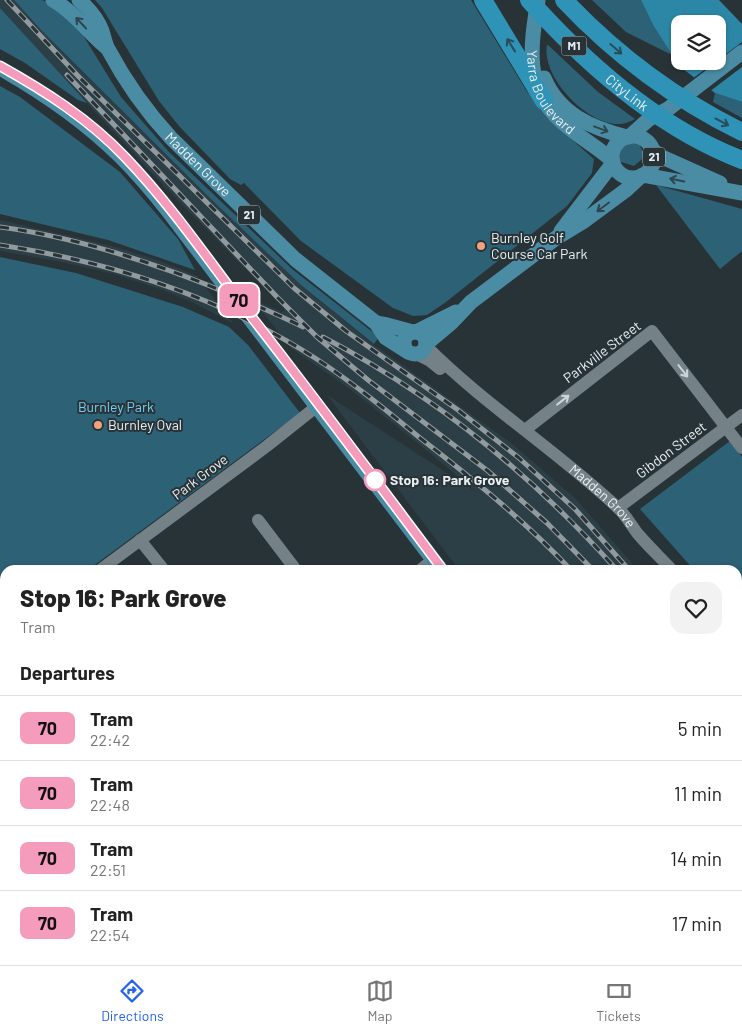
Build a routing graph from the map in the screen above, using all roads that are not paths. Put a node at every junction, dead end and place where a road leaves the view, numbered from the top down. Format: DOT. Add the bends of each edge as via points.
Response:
graph roads {
  1 [pos="53,0"];
  2 [pos="79,0"];
  3 [pos="483,0"];
  4 [pos="529,0"];
  5 [pos="538,0"];
  6 [pos="545,0"];
  7 [pos="564,0"];
  8 [pos="536,41"];
  9 [pos="106,47"];
  10 [pos="742,52"];
  11 [pos="0,68"];
  12 [pos="544,101"];
  13 [pos="648,129"];
  14 [pos="742,132"];
  15 [pos="628,137"];
  16 [pos="652,150"];
  17 [pos="742,160"];
  18 [pos="613,162"];
  19 [pos="642,175"];
  20 [pos="742,193"];
  21 [pos="556,238"];
  22 [pos="376,323"];
  23 [pos="417,343"];
  24 [pos="316,407"];
  25 [pos="742,415"];
  26 [pos="726,427"];
  27 [pos="525,430"];
  28 [pos="742,448"];
  29 [pos="618,508"];
  30 [pos="258,520"];
  31 [pos="140,540"];
  32 [pos="107,565"];
  33 [pos="160,565"];
  34 [pos="292,565"];
  35 [pos="437,565"];
  36 [pos="667,565"];
  9 -- 1 [label="main road, Madden Grove / 21, one-way"];
  2 -- 9 [label="main road, Madden Grove / 21" via="101,29"];
  12 -- 3 [label="highway, one-way"];
  4 -- 17 [label="highway, CityLink / M1" via="622,90 680,129"];
  5 -- 8 [label="main road, Yarra Boulevard"];
  6 -- 8 [label="main road, Yarra Boulevard"];
  7 -- 14 [label="highway, CityLink / M1, one-way" via="604,39 648,74 702,111"];
  8 -- 12 [label="main road, Yarra Boulevard" via="531,54 533,70"];
  8 -- 15 [label="main road, Yarra Boulevard, one-way" via="546,82 564,108 587,124"];
  9 -- 22 [label="main road, Madden Grove / 21" via="145,108 189,157 295,259"];
  10 -- 13 [label="main road, 21" via="668,108"];
  11 -- 24 [label="main road" via="68,111 122,158 169,212"];
  12 -- 18 [label="main road, Yarra Boulevard" via="560,121"];
  13 -- 15 [label="main road, 21"];
  13 -- 16 [label="main road, 21"];
  15 -- 16 [label="main road, 21" via="643,138"];
  15 -- 18 [label="main road, 21" via="616,144"];
  16 -- 19 [label="main road, 21" via="652,164"];
  16 -- 20 [label="main road"];
  18 -- 19 [label="main road, 21" via="623,175"];
  18 -- 21 [label="main road, 21"];
  20 -- 19 [label="main road, one-way"];
  19 -- 21 [label="main road, 21, one-way" via="584,221"];
  21 -- 23 [label="main road, 21"];
  22 -- 23 [label="main road, Madden Grove / 21" via="387,324"];
  22 -- 23 [label="main road, Madden Grove / 21" via="386,338"];
  23 -- 27 [label="street, Madden Grove" via="474,399"];
  24 -- 31 [label="street, Park Grove"];
  24 -- 35 [label="main road"];
  25 -- 26 [label="street, Gibdon Street"];
  27 -- 26 [label="street, Parkville Street, one-way" via="652,331"];
  26 -- 28 [label="street, Parkville Street"];
  26 -- 29 [label="street, Gibdon Street"];
  27 -- 29 [label="street, Madden Grove"];
  29 -- 36 [label="street, Madden Grove"];
  30 -- 34 [label="street"];
  31 -- 32 [label="street, Park Grove"];
  31 -- 33 [label="street"];
}
